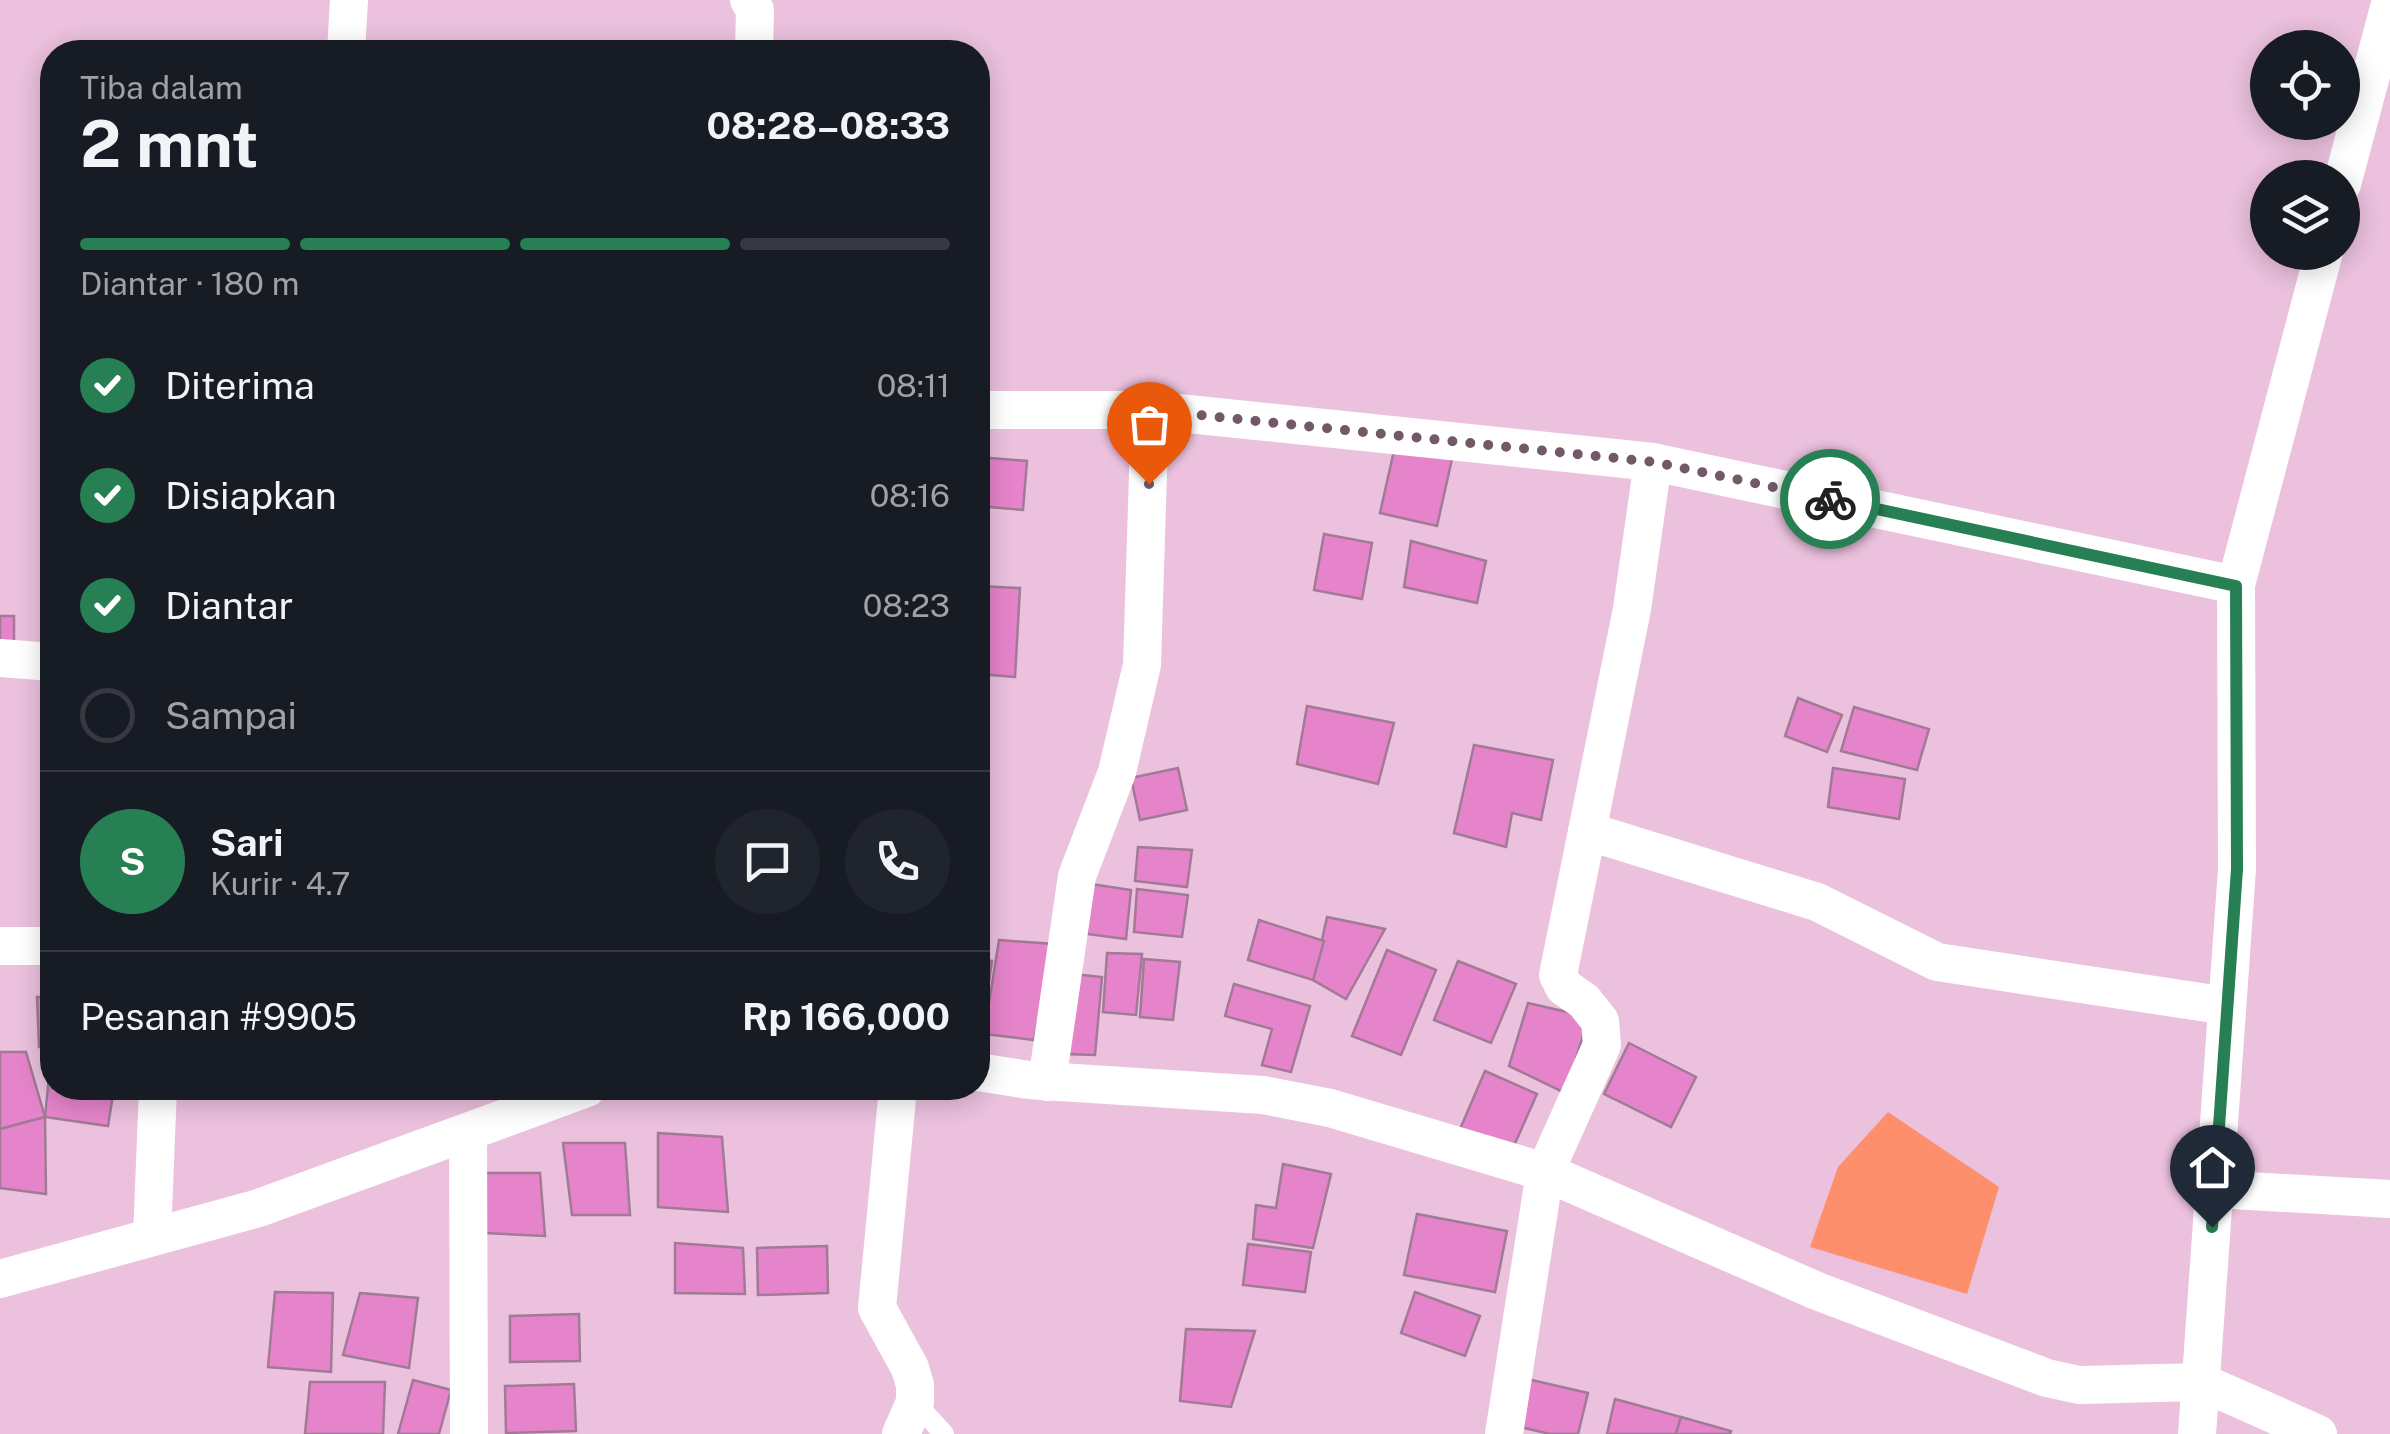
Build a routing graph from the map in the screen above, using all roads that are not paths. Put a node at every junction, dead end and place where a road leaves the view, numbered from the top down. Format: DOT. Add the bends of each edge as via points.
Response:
graph roads {
  1 [pos="349,0"];
  2 [pos="750,0"];
  3 [pos="2390,4"];
  4 [pos="347,40"];
  5 [pos="754,40"];
  6 [pos="2348,160"];
  7 [pos="2319,270"];
  8 [pos="990,410"];
  9 [pos="1150,410"];
  10 [pos="1654,462"];
  11 [pos="2236,586"];
  12 [pos="0,658"];
  13 [pos="40,661"];
  14 [pos="1587,831"];
  15 [pos="0,946"];
  16 [pos="40,946"];
  17 [pos="2201,1002"];
  18 [pos="990,1074"];
  19 [pos="1047,1082"];
  20 [pos="158,1100"];
  21 [pos="556,1100"];
  22 [pos="897,1100"];
  23 [pos="468,1134"];
  24 [pos="1545,1172"];
  25 [pos="2214,1188"];
  26 [pos="2390,1199"];
  27 [pos="152,1237"];
  28 [pos="0,1279"];
  29 [pos="2201,1382"];
  30 [pos="908,1418"];
  31 [pos="469,1434"];
  32 [pos="944,1434"];
  33 [pos="1504,1434"];
  34 [pos="2197,1434"];
  35 [pos="2318,1434"];
  1 -- 4 [label="street"];
  2 -- 5 [label="street"];
  3 -- 6 [label="street"];
  7 -- 11 [label="street"];
  8 -- 9 [label="street"];
  9 -- 10 [label="street"];
  9 -- 19 [label="street" via="1142,665 1118,772 1074,891"];
  10 -- 11 [label="street"];
  10 -- 14 [label="street"];
  11 -- 17 [label="street" via="2237,869"];
  12 -- 13 [label="street"];
  14 -- 17 [label="street" via="1816,902 1937,962"];
  14 -- 24 [label="street" via="1558,974 1600,1021 1602,1045"];
  15 -- 16 [label="street"];
  17 -- 25 [label="street"];
  18 -- 19 [label="street"];
  19 -- 24 [label="street" via="1263,1095 1330,1108"];
  20 -- 27 [label="street"];
  21 -- 23 [label="street"];
  22 -- 30 [label="street" via="877,1308 910,1368"];
  23 -- 27 [label="street" via="259,1208"];
  23 -- 31 [label="street"];
  24 -- 29 [label="street" via="1817,1290 2046,1378 2079,1386"];
  24 -- 33 [label="street"];
  25 -- 26 [label="street"];
  25 -- 29 [label="street"];
  27 -- 28 [label="street"];
  29 -- 34 [label="street"];
  29 -- 35 [label="street"];
  30 -- 32 [label="lane"];
}
